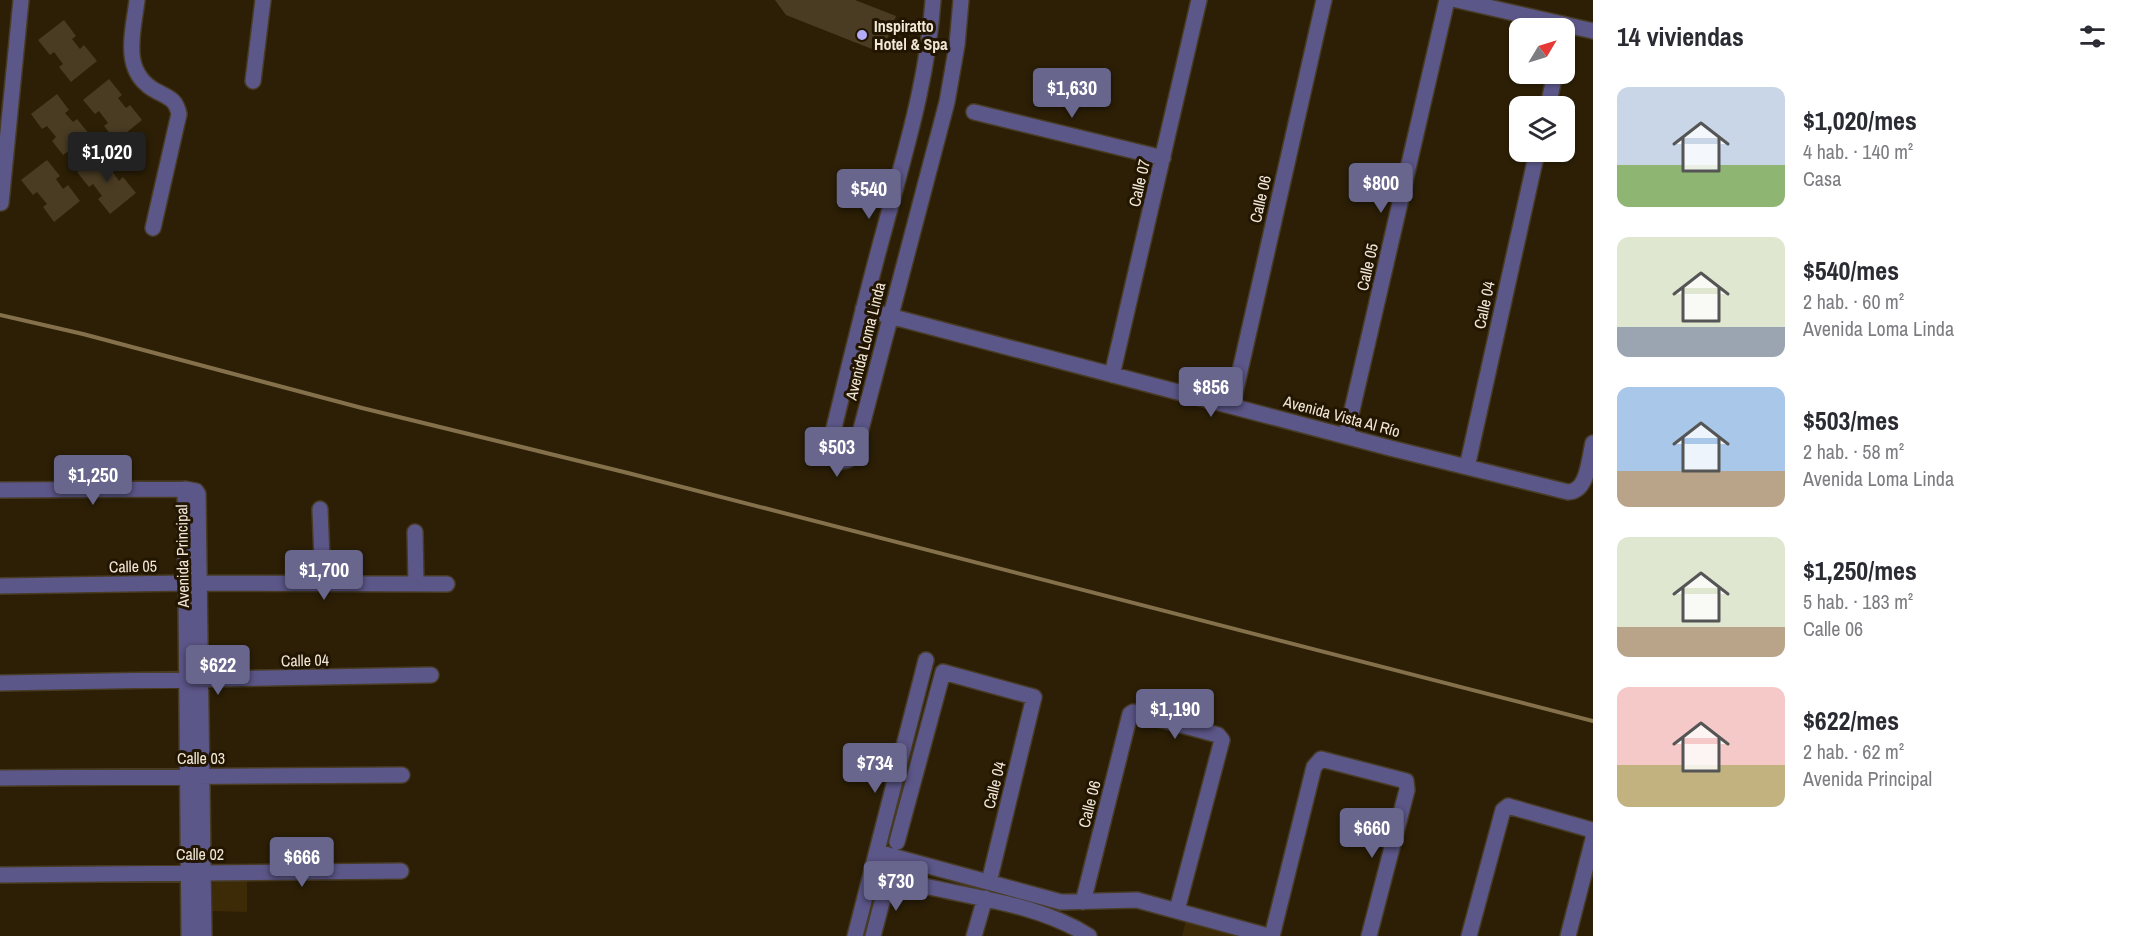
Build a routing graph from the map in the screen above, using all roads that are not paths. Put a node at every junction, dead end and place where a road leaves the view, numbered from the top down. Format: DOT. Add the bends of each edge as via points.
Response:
graph roads {
  1 [pos="21,0"];
  2 [pos="137,0"];
  3 [pos="263,0"];
  4 [pos="933,0"];
  5 [pos="961,0"];
  6 [pos="1199,0"];
  7 [pos="1324,0"];
  8 [pos="1447,0"];
  9 [pos="1457,0"];
  10 [pos="1525,18"];
  11 [pos="1575,30"];
  12 [pos="1593,31"];
  13 [pos="253,81"];
  14 [pos="974,112"];
  15 [pos="1163,158"];
  16 [pos="1535,162"];
  17 [pos="1,204"];
  18 [pos="153,228"];
  19 [pos="863,309"];
  20 [pos="890,316"];
  21 [pos="1112,375"];
  22 [pos="1232,406"];
  23 [pos="1346,436"];
  24 [pos="1593,443"];
  25 [pos="1591,465"];
  26 [pos="1467,467"];
  27 [pos="0,490"];
  28 [pos="320,509"];
  29 [pos="415,532"];
  30 [pos="194,584"];
  31 [pos="323,584"];
  32 [pos="416,584"];
  33 [pos="447,584"];
  34 [pos="0,586"];
  35 [pos="926,660"];
  36 [pos="431,675"];
  37 [pos="194,680"];
  38 [pos="0,683"];
  39 [pos="402,775"];
  40 [pos="195,776"];
  41 [pos="0,778"];
  42 [pos="1593,839"];
  43 [pos="897,842"];
  44 [pos="877,852"];
  45 [pos="401,871"];
  46 [pos="196,872"];
  47 [pos="872,872"];
  48 [pos="0,875"];
  49 [pos="898,878"];
  50 [pos="989,882"];
  51 [pos="985,898"];
  52 [pos="1083,902"];
  53 [pos="1047,906"];
  54 [pos="1177,910"];
  55 [pos="1080,933"];
  56 [pos="189,936"];
  57 [pos="204,936"];
  58 [pos="855,936"];
  59 [pos="873,936"];
  60 [pos="974,936"];
  61 [pos="1268,936"];
  62 [pos="1272,936"];
  63 [pos="1369,936"];
  64 [pos="1469,936"];
  65 [pos="1568,936"];
  1 -- 17 [label="street"];
  2 -- 18 [label="street" via="132,63 141,78 170,96 179,114"];
  3 -- 13 [label="street"];
  4 -- 19 [label="street, Avenida Loma Linda" via="923,81"];
  5 -- 20 [label="street, Avenida Loma Linda" via="947,102"];
  6 -- 15 [label="street, Calle 07"];
  7 -- 22 [label="street, Calle 06"];
  8 -- 23 [label="street, Calle 05"];
  9 -- 10 [label="street"];
  11 -- 12 [label="street"];
  14 -- 15 [label="street"];
  15 -- 21 [label="street, Calle 07"];
  16 -- 26 [label="street, Calle 04"];
  19 -- 20 [label="street, Avenida Vista Al Río"];
  19 -- 20 [label="street, Avenida Loma Linda" via="830,444 831,455 839,462 848,460 855,451"];
  20 -- 21 [label="street, Avenida Vista Al Río"];
  21 -- 22 [label="street, Avenida Vista Al Río"];
  22 -- 23 [label="street, Avenida Vista Al Río"];
  23 -- 26 [label="street, Avenida Vista Al Río"];
  24 -- 25 [label="street"];
  25 -- 26 [label="street, Avenida Vista Al Río" via="1581,487 1574,492"];
  27 -- 30 [label="street, Avenida Principal" via="196,491 200,498"];
  28 -- 31 [label="street"];
  29 -- 32 [label="street"];
  30 -- 31 [label="street, Calle 05"];
  30 -- 34 [label="street, Calle 05"];
  30 -- 37 [label="street, Avenida Principal"];
  31 -- 32 [label="street, Calle 05"];
  32 -- 33 [label="street, Calle 05"];
  35 -- 44 [label="street"];
  36 -- 37 [label="street, Calle 04"];
  37 -- 38 [label="street, Calle 04"];
  37 -- 40 [label="street, Avenida Principal"];
  39 -- 40 [label="street, Calle 03"];
  40 -- 41 [label="street, Calle 03"];
  40 -- 46 [label="street, Avenida Principal"];
  42 -- 64 [label="street" via="1592,830 1508,807 1503,810"];
  42 -- 65 [label="street"];
  43 -- 50 [label="street, Calle 04" via="943,672 1034,697"];
  44 -- 47 [label="street"];
  44 -- 50 [label="street"];
  45 -- 46 [label="street, Calle 02"];
  46 -- 48 [label="street, Calle 02"];
  46 -- 56 [label="street, Avenida Principal"];
  46 -- 57 [label="street, Avenida Principal"];
  47 -- 49 [label="street"];
  47 -- 58 [label="street"];
  49 -- 51 [label="street"];
  49 -- 59 [label="street" via="885,894"];
  50 -- 53 [label="street"];
  51 -- 53 [label="street"];
  51 -- 60 [label="street"];
  52 -- 53 [label="street"];
  52 -- 54 [label="street" via="1137,900"];
  52 -- 54 [label="street, Calle 06" via="1133,712 1218,735 1222,740"];
  53 -- 55 [label="street"];
  54 -- 61 [label="street"];
  62 -- 63 [label="street" via="1314,767 1321,759 1406,781"];
}
